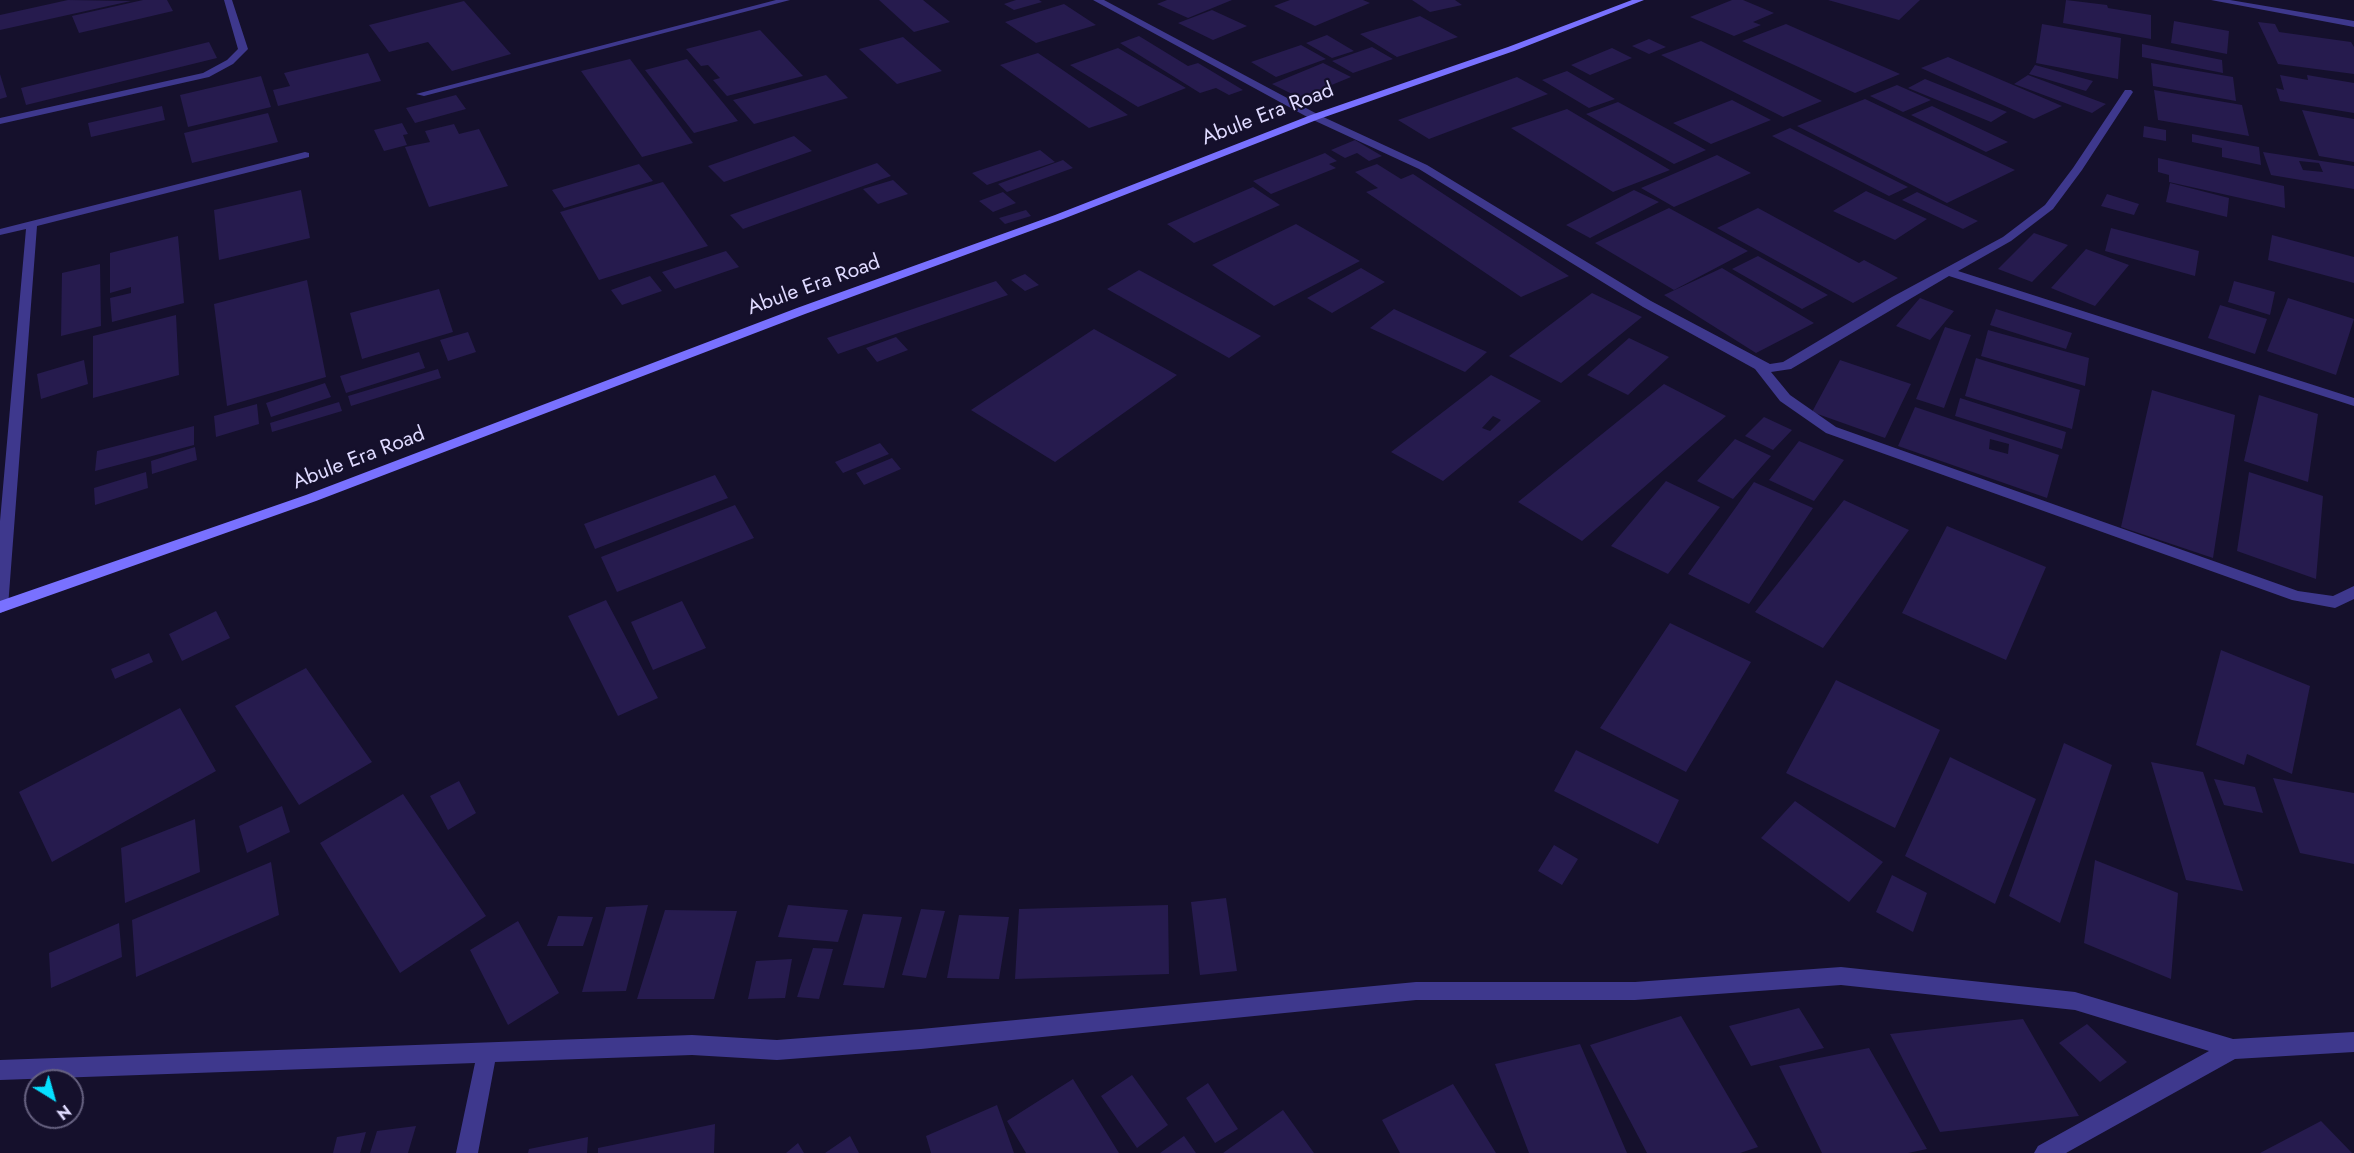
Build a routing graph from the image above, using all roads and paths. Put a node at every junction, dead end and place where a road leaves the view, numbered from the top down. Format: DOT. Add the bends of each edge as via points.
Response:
graph roads {
  1 [pos="228,0"];
  2 [pos="786,0"];
  3 [pos="1097,0"];
  4 [pos="1640,0"];
  5 [pos="2215,0"];
  6 [pos="2354,24"];
  7 [pos="2128,92"];
  8 [pos="421,94"];
  9 [pos="1315,117"];
  10 [pos="0,121"];
  11 [pos="305,155"];
  12 [pos="32,224"];
  13 [pos="0,232"];
  14 [pos="1947,271"];
  15 [pos="1760,366"];
  16 [pos="2354,402"];
  17 [pos="2354,592"];
  18 [pos="0,607"];
  19 [pos="2354,1042"];
  20 [pos="2234,1049"];
  21 [pos="487,1053"];
  22 [pos="0,1070"];
  23 [pos="467,1153"];
  24 [pos="2045,1153"];
  1 -- 10 [label="street" via="243,49 230,62 206,75"];
  2 -- 8 [label="street"];
  3 -- 9 [label="street"];
  4 -- 9 [label="street, Abule Era Road"];
  5 -- 6 [label="street"];
  7 -- 14 [label="street" via="2049,207 2007,239"];
  9 -- 15 [label="street" via="1424,167 1647,304"];
  9 -- 18 [label="street, Abule Era Road" via="311,498"];
  11 -- 12 [label="street"];
  12 -- 13 [label="street"];
  12 -- 18 [label="street"];
  14 -- 15 [label="street" via="1786,366"];
  14 -- 16 [label="street"];
  15 -- 17 [label="street" via="1785,398 1831,430 2297,596 2335,602"];
  19 -- 20 [label="street"];
  20 -- 21 [label="street" via="2075,1001 1841,976 1635,991 1416,991 777,1050 692,1045"];
  20 -- 24 [label="street"];
  21 -- 22 [label="street"];
  21 -- 23 [label="street"];
}
